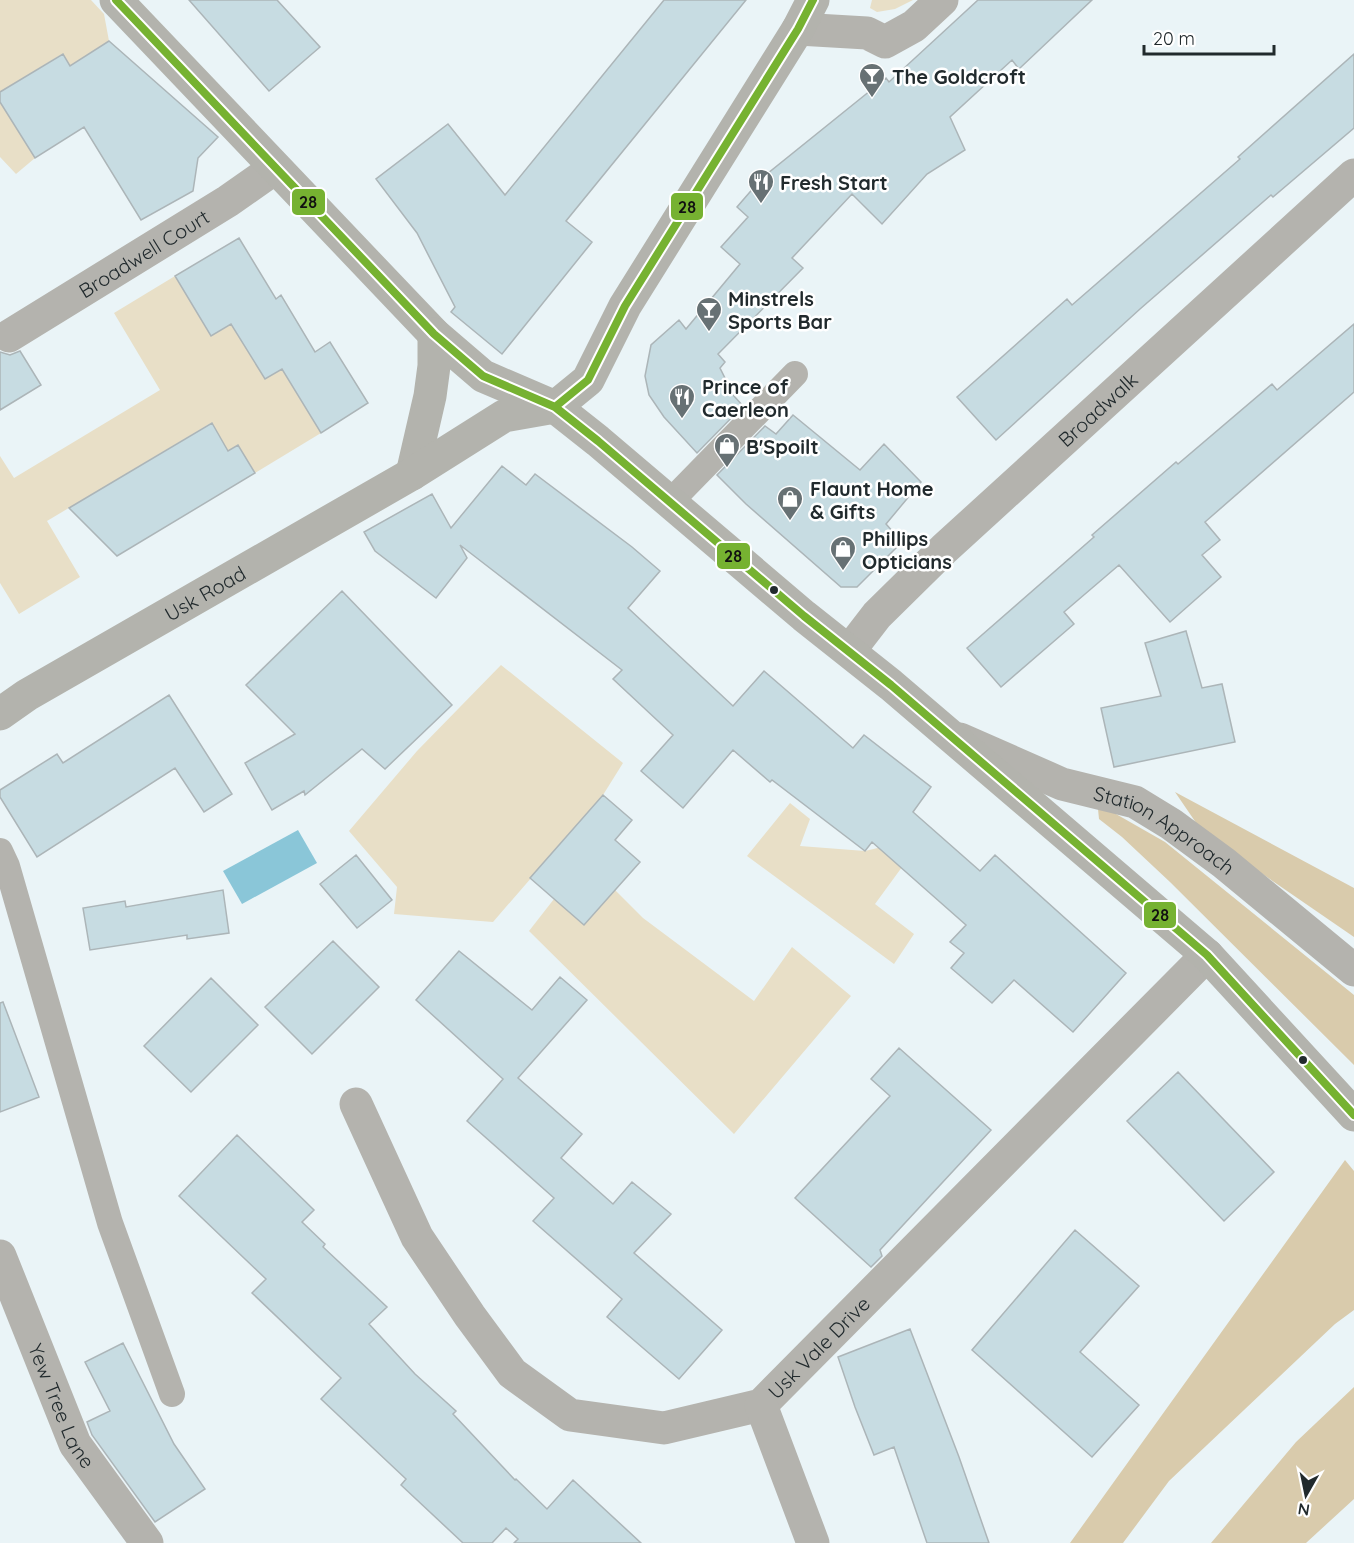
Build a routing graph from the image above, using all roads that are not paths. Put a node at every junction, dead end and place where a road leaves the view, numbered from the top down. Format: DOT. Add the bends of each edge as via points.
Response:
graph roads {
  1 [pos="116,0"];
  2 [pos="942,0"];
  3 [pos="807,8"];
  4 [pos="284,170"];
  5 [pos="1354,175"];
  6 [pos="434,334"];
  7 [pos="9,336"];
  8 [pos="795,374"];
  9 [pos="555,407"];
  10 [pos="412,474"];
  11 [pos="670,502"];
  12 [pos="850,650"];
  13 [pos="0,714"];
  14 [pos="948,733"];
  15 [pos="0,850"];
  16 [pos="1207,956"];
  17 [pos="1354,970"];
  18 [pos="356,1104"];
  19 [pos="1354,1115"];
  20 [pos="0,1256"];
  21 [pos="172,1394"];
  22 [pos="761,1405"];
  23 [pos="147,1543"];
  24 [pos="813,1543"];
  1 -- 4 [label="main road"];
  2 -- 3 [label="street" via="914,26 885,42"];
  3 -- 9 [label="main road" via="625,306 588,380"];
  4 -- 6 [label="main road"];
  4 -- 7 [label="street, Broadwell Court"];
  5 -- 12 [label="street, Broadwalk" via="944,549 877,615"];
  6 -- 9 [label="main road" via="483,376"];
  6 -- 10 [label="main road" via="430,396"];
  8 -- 11 [label="lane"];
  9 -- 10 [label="main road, Usk Road" via="504,416"];
  9 -- 11 [label="main road"];
  10 -- 13 [label="main road, Usk Road"];
  11 -- 12 [label="main road"];
  12 -- 14 [label="main road"];
  14 -- 16 [label="main road"];
  14 -- 17 [label="street, Station Approach" via="1062,784 1135,802 1224,863"];
  15 -- 21 [label="lane" via="110,1223"];
  16 -- 19 [label="main road"];
  16 -- 22 [label="street, Usk Vale Drive"];
  18 -- 22 [label="street, Usk Vale Drive" via="417,1237 512,1373 570,1415 664,1428"];
  20 -- 23 [label="street, Yew Tree Lane" via="75,1444"];
  22 -- 24 [label="street"];
}
